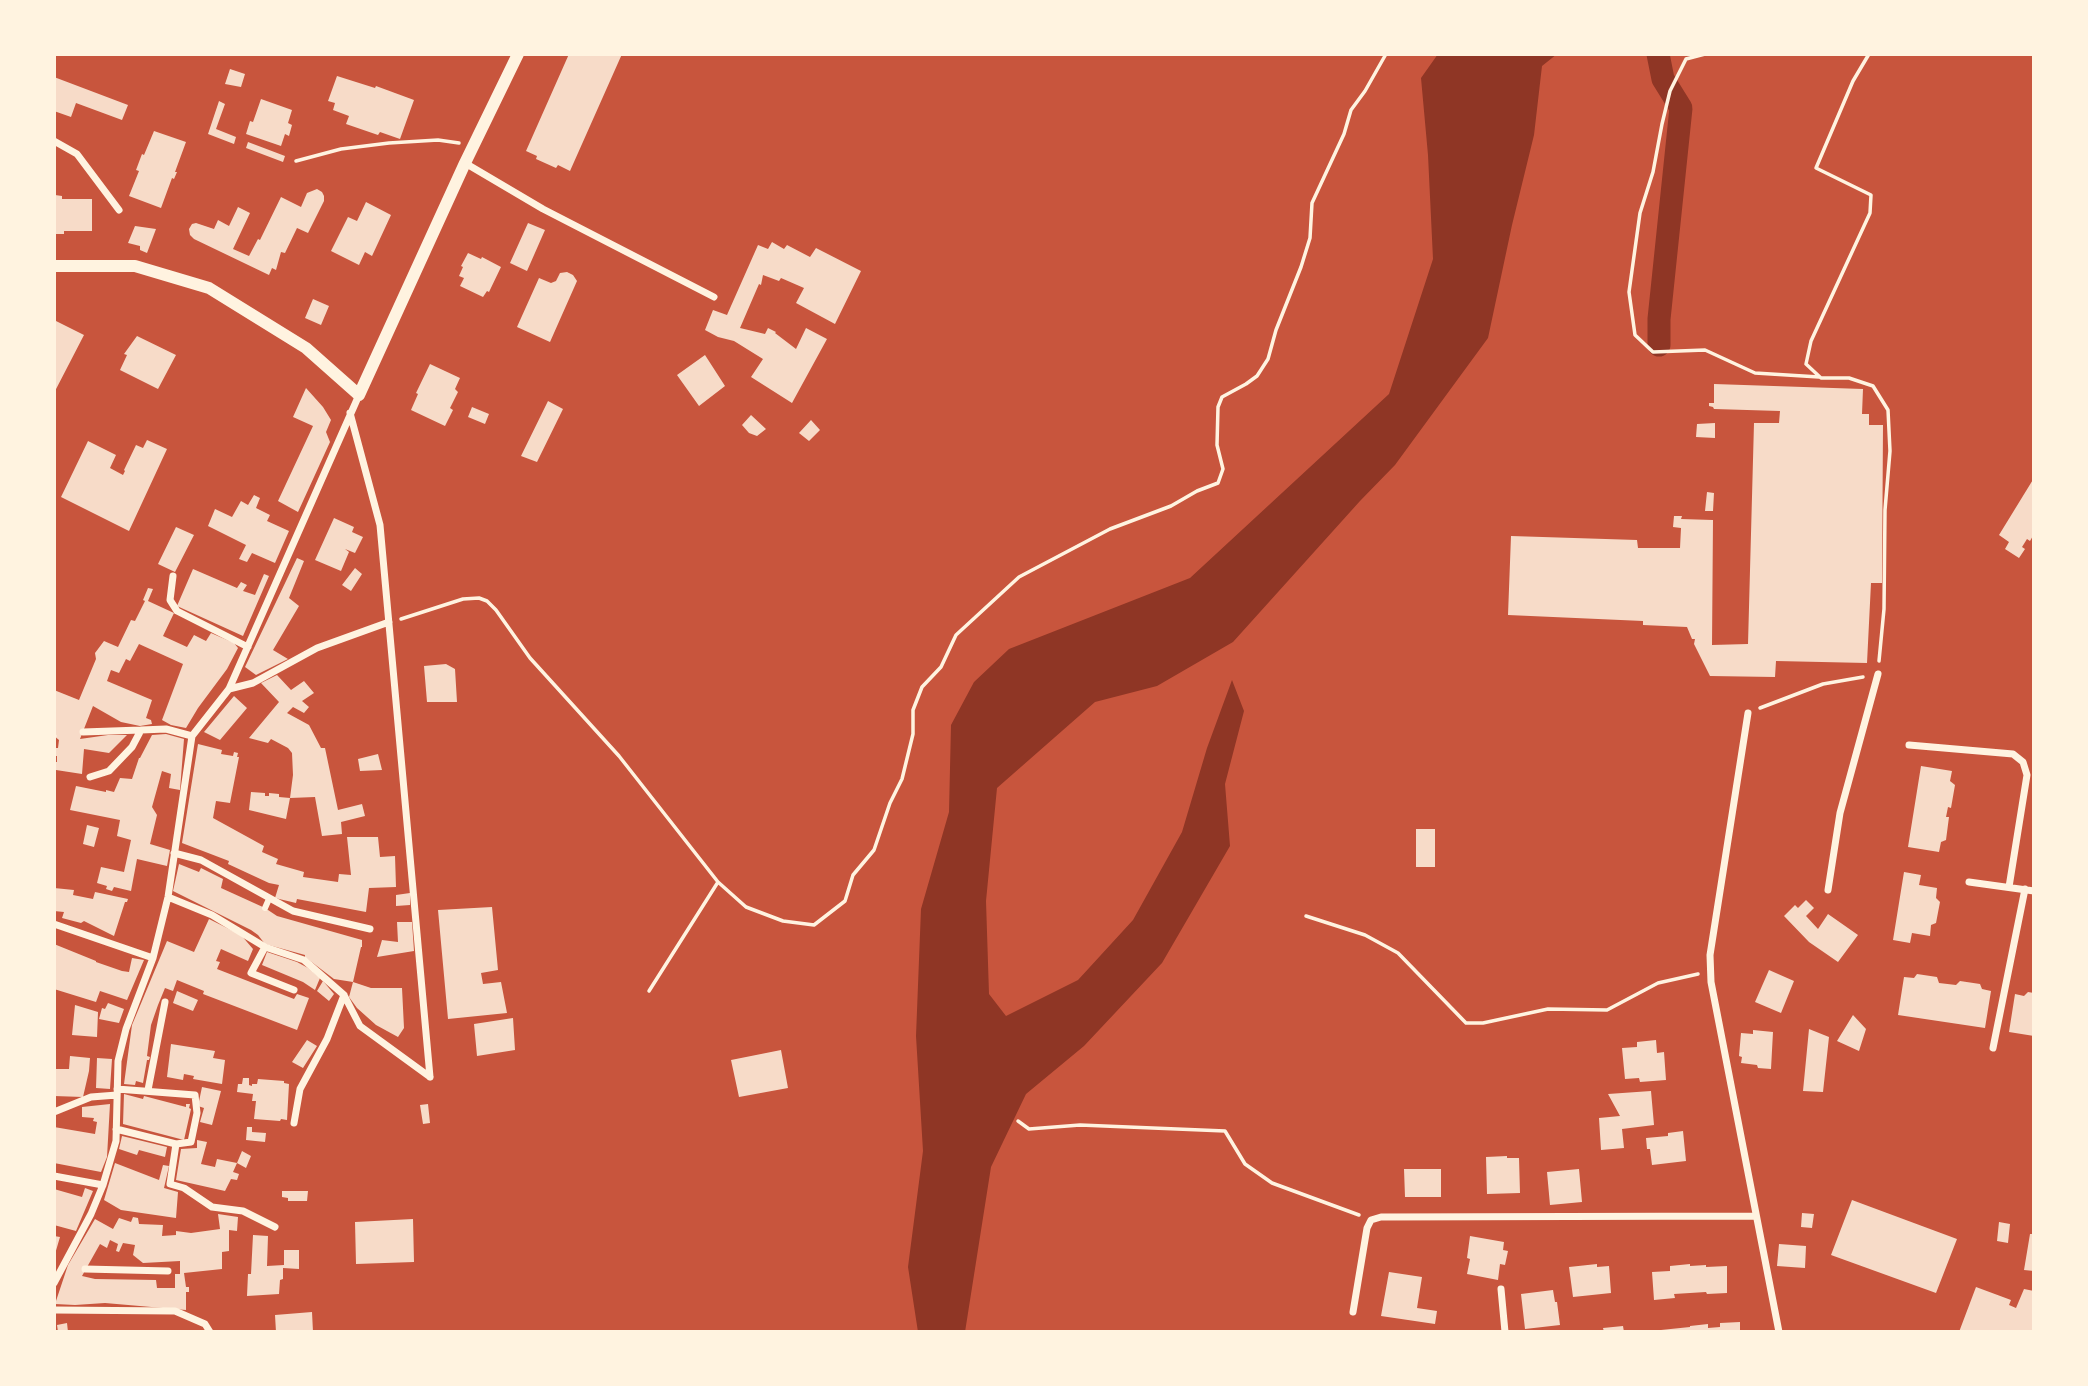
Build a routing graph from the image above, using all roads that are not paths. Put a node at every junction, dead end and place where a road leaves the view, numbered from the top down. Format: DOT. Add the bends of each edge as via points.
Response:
graph roads {
  1 [pos="518,54"];
  2 [pos="54,141"];
  3 [pos="465,163"];
  4 [pos="119,210"];
  5 [pos="54,266"];
  6 [pos="714,297"];
  7 [pos="359,395"];
  8 [pos="350,413"];
  9 [pos="173,576"];
  10 [pos="389,622"];
  11 [pos="248,647"];
  12 [pos="1878,674"];
  13 [pos="229,689"];
  14 [pos="1748,713"];
  15 [pos="141,730"];
  16 [pos="83,732"];
  17 [pos="192,736"];
  18 [pos="1909,745"];
  19 [pos="89,777"];
  20 [pos="174,853"];
  21 [pos="1969,882"];
  22 [pos="2009,887"];
  23 [pos="1828,890"];
  24 [pos="2025,890"];
  25 [pos="2034,891"];
  26 [pos="168,897"];
  27 [pos="269,900"];
  28 [pos="265,908"];
  29 [pos="54,924"];
  30 [pos="370,929"];
  31 [pos="265,947"];
  32 [pos="153,958"];
  33 [pos="294,990"];
  34 [pos="344,995"];
  35 [pos="165,1002"];
  36 [pos="1993,1048"];
  37 [pos="148,1090"];
  38 [pos="117,1092"];
  39 [pos="54,1112"];
  40 [pos="294,1123"];
  41 [pos="116,1129"];
  42 [pos="176,1144"];
  43 [pos="54,1176"];
  44 [pos="103,1185"];
  45 [pos="1756,1216"];
  46 [pos="275,1227"];
  47 [pos="54,1267"];
  48 [pos="65,1268"];
  49 [pos="85,1269"];
  50 [pos="168,1271"];
  51 [pos="54,1283"];
  52 [pos="1501,1289"];
  53 [pos="54,1310"];
  54 [pos="1353,1312"];
  55 [pos="210,1332"];
  56 [pos="1505,1332"];
  57 [pos="1779,1332"];
  1 -- 3 [label="street"];
  2 -- 4 [label="street" via="77,154"];
  3 -- 6 [label="street" via="543,209"];
  3 -- 7 [label="street"];
  5 -- 7 [label="street" via="135,266 209,288 306,348"];
  7 -- 8 [label="street"];
  8 -- 10 [label="street" via="380,526"];
  8 -- 11 [label="street"];
  9 -- 11 [label="street" via="170,600 177,611"];
  10 -- 13 [label="street" via="317,648 253,683"];
  10 -- 34 [label="street" via="430,1077 360,1026"];
  11 -- 13 [label="street"];
  12 -- 23 [label="street" via="1840,813"];
  13 -- 17 [label="street"];
  14 -- 45 [label="street" via="1710,971"];
  15 -- 16 [label="street"];
  15 -- 17 [label="street" via="166,729"];
  15 -- 19 [label="street" via="109,771"];
  17 -- 20 [label="street"];
  18 -- 22 [label="street" via="2013,754 2023,762 2028,775"];
  20 -- 26 [label="street"];
  20 -- 27 [label="street" via="201,860"];
  21 -- 22 [label="street"];
  22 -- 24 [label="street"];
  24 -- 25 [label="street"];
  24 -- 36 [label="street"];
  26 -- 31 [label="street" via="254,936"];
  26 -- 32 [label="street"];
  27 -- 28 [label="street"];
  27 -- 30 [label="street" via="293,911"];
  29 -- 32 [label="street"];
  31 -- 33 [label="street" via="251,973"];
  31 -- 34 [label="street" via="304,960"];
  32 -- 38 [label="street" via="126,1029"];
  34 -- 40 [label="street" via="300,1089"];
  35 -- 37 [label="street"];
  37 -- 38 [label="street"];
  37 -- 42 [label="street" via="195,1095 191,1142"];
  38 -- 39 [label="street"];
  38 -- 41 [label="street"];
  41 -- 42 [label="street"];
  41 -- 44 [label="street"];
  42 -- 46 [label="street" via="170,1184 212,1207 243,1211"];
  43 -- 44 [label="street"];
  44 -- 48 [label="street"];
  45 -- 54 [label="street" via="1381,1217 1371,1220 1367,1228"];
  45 -- 57 [label="street"];
  47 -- 48 [label="street"];
  48 -- 51 [label="street"];
  49 -- 50 [label="street"];
  52 -- 56 [label="street"];
  53 -- 55 [label="street" via="175,1311 205,1324"];
}
